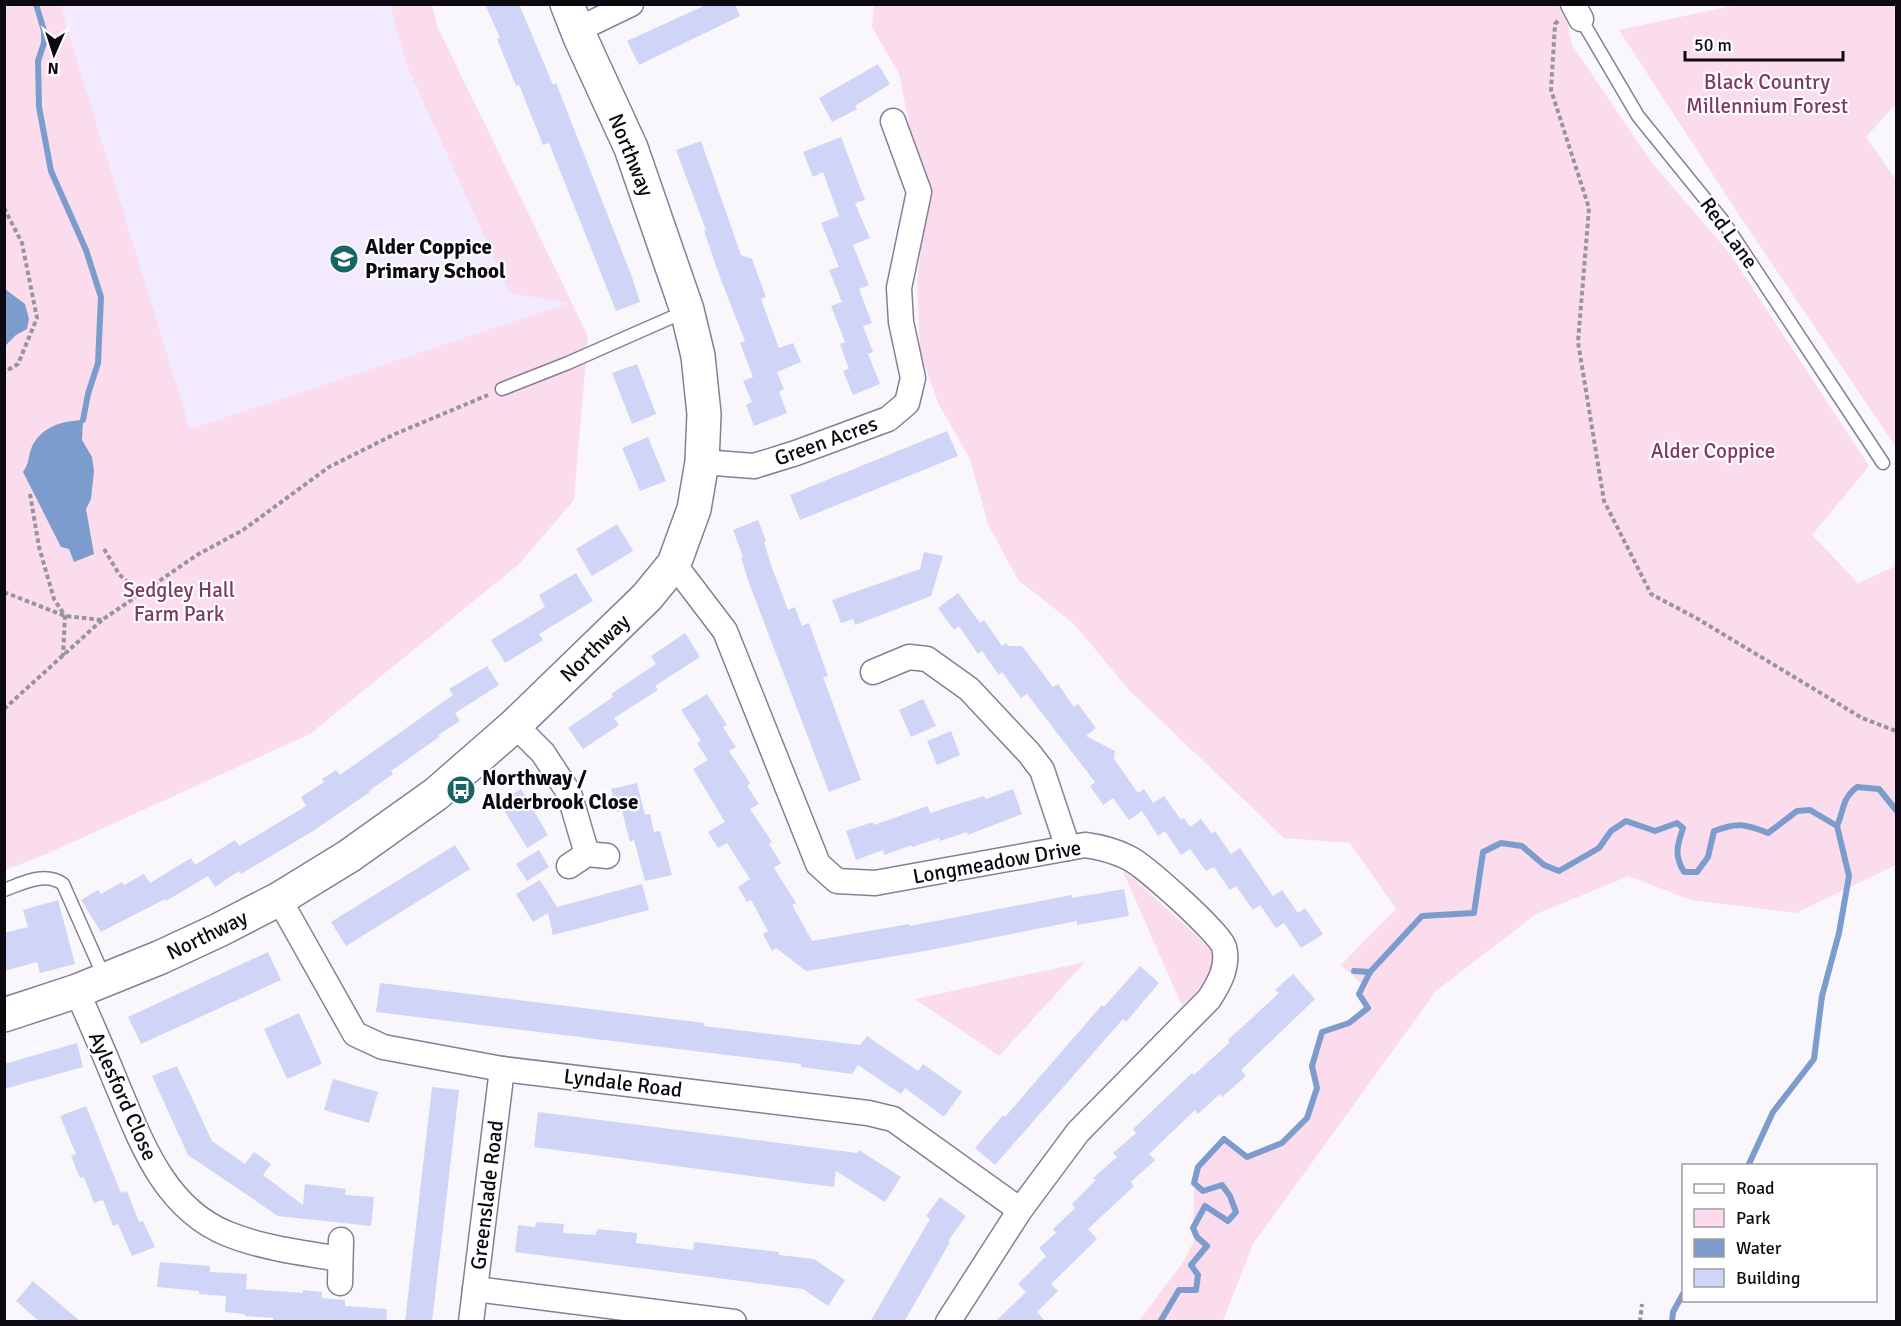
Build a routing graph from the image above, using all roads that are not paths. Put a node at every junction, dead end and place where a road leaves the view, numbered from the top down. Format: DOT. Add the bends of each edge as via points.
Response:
graph roads {
  1 [pos="631,4"];
  2 [pos="1572,14"];
  3 [pos="572,17"];
  4 [pos="893,121"];
  5 [pos="687,310"];
  6 [pos="502,389"];
  7 [pos="702,462"];
  8 [pos="1884,463"];
  9 [pos="674,564"];
  10 [pos="873,672"];
  11 [pos="515,725"];
  12 [pos="1068,848"];
  13 [pos="587,859"];
  14 [pos="4,890"];
  15 [pos="279,899"];
  16 [pos="92,985"];
  17 [pos="4,1014"];
  18 [pos="502,1069"];
  19 [pos="1020,1210"];
  20 [pos="340,1283"];
  21 [pos="475,1289"];
  22 [pos="471,1322"];
  23 [pos="734,1322"];
  24 [pos="948,1322"];
  1 -- 3 [label="street"];
  2 -- 8 [label="lane, Red Lane" via="1638,116 1723,221"];
  3 -- 5 [label="street, Northway" via="631,148"];
  4 -- 7 [label="street, Green Acres" via="919,192 900,288 900,322 913,378 907,403 888,419 754,466"];
  5 -- 6 [label="lane"];
  5 -- 7 [label="street, Northway" via="699,356 704,414"];
  7 -- 9 [label="street, Northway" via="694,509"];
  9 -- 11 [label="street, Northway" via="647,597"];
  9 -- 12 [label="street, Longmeadow Drive" via="725,631 818,864 837,881 875,883"];
  10 -- 12 [label="street" via="909,657 927,659 969,689 1042,770"];
  11 -- 13 [label="street" via="543,753 569,793"];
  11 -- 15 [label="street, Northway" via="436,794 350,856"];
  12 -- 19 [label="street, Longmeadow Drive" via="1106,848 1131,859 1211,929 1224,945 1225,961 1221,980 1209,999 1078,1132"];
  14 -- 16 [label="lane" via="50,877 63,884"];
  15 -- 16 [label="street, Northway" via="219,930"];
  15 -- 18 [label="street, Lyndale Road" via="356,1034 383,1047"];
  16 -- 17 [label="street, Northway"];
  16 -- 20 [label="street, Aylesford Close" via="146,1154 164,1182 203,1220 228,1234 307,1254 341,1250"];
  18 -- 19 [label="street, Lyndale Road" via="893,1119"];
  18 -- 21 [label="street, Greenslade Road"];
  19 -- 24 [label="street, Longmeadow Drive"];
  21 -- 22 [label="street, Greenslade Road"];
  21 -- 23 [label="street"];
}
